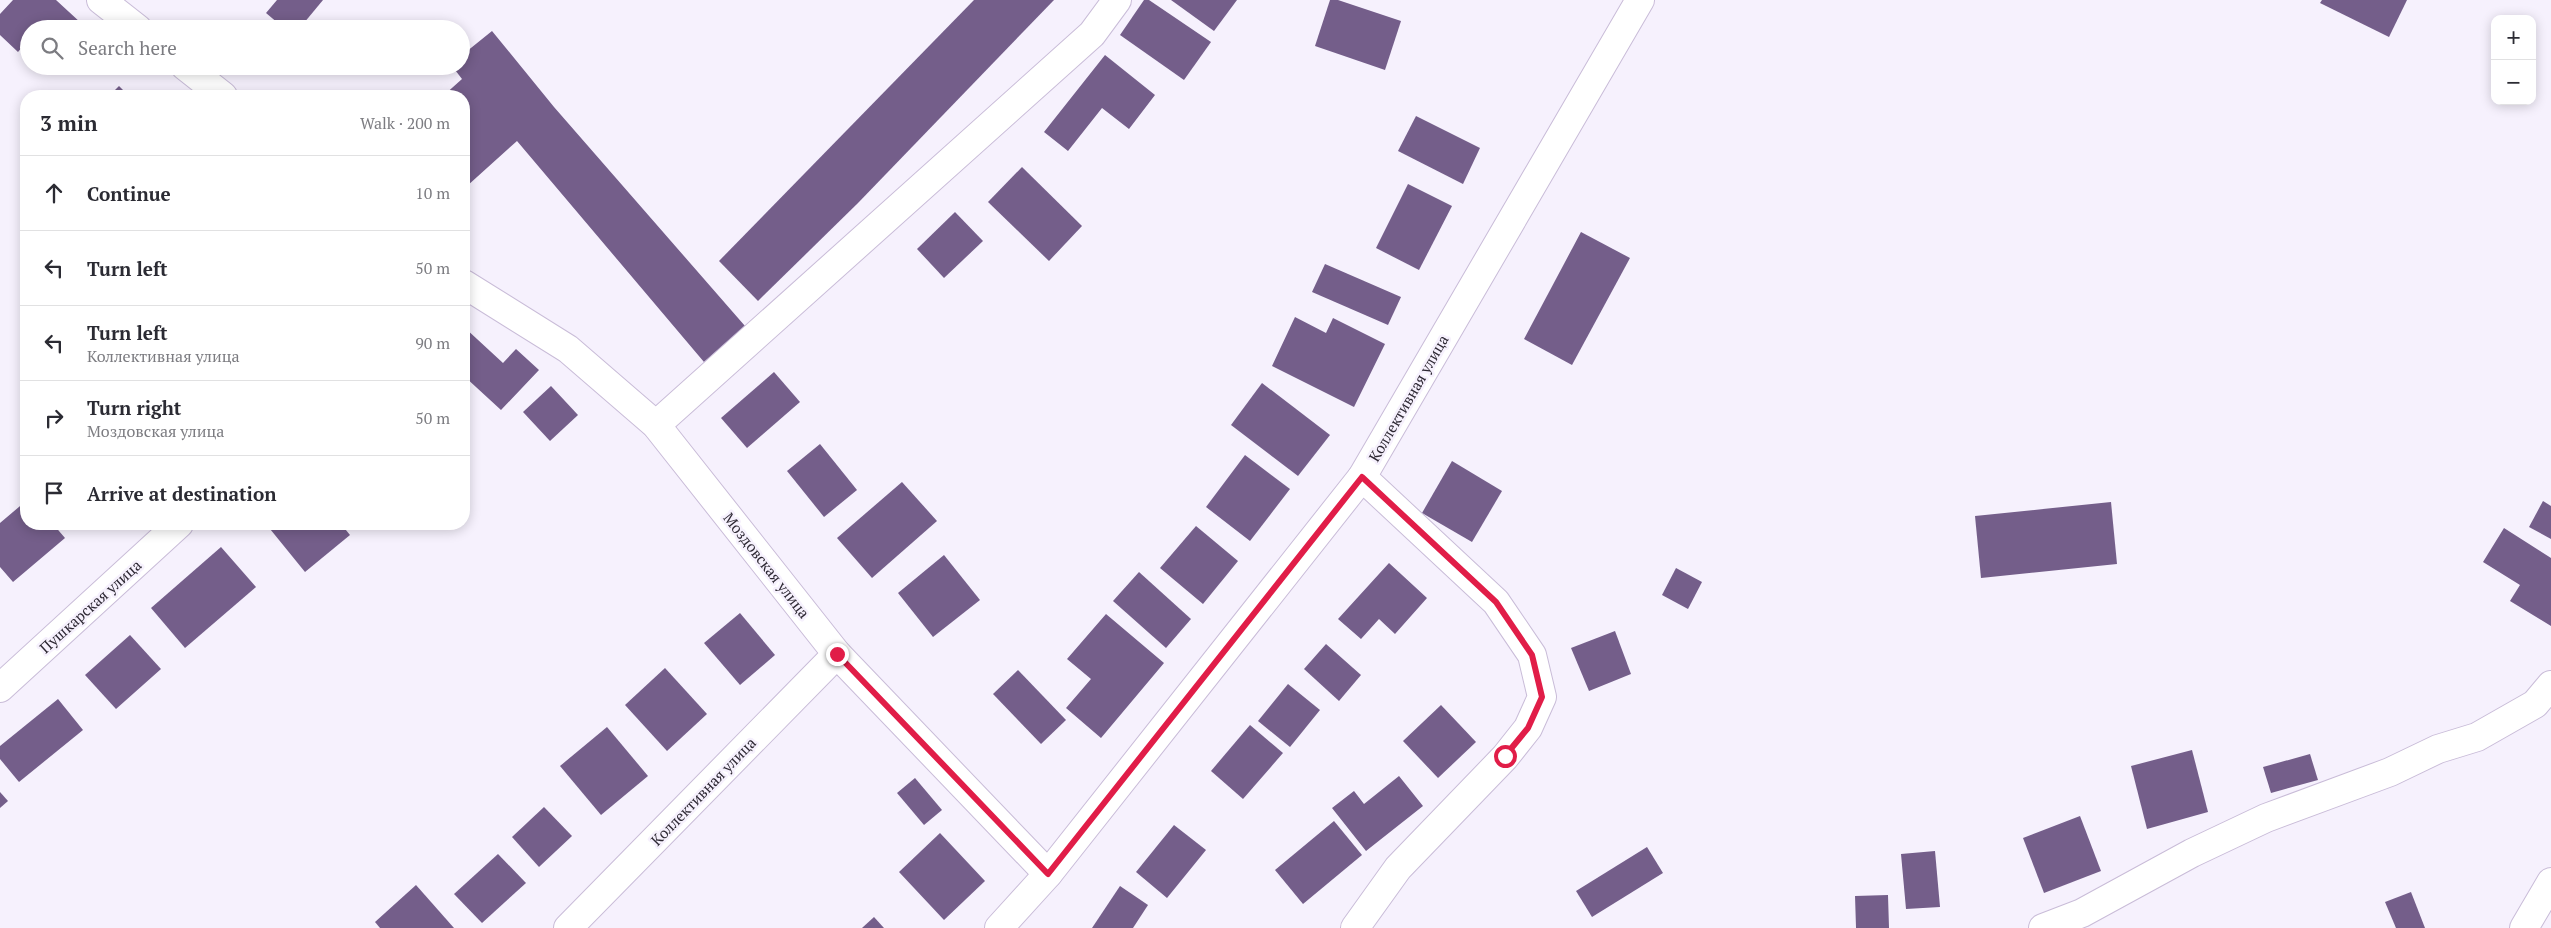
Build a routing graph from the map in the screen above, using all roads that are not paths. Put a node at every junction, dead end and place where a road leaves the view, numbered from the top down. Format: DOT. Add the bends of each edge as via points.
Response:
graph roads {
  1 [pos="101,0"];
  2 [pos="1116,0"];
  3 [pos="1640,0"];
  4 [pos="127,20"];
  5 [pos="196,75"];
  6 [pos="215,90"];
  7 [pos="470,288"];
  8 [pos="656,425"];
  9 [pos="1362,477"];
  10 [pos="172,530"];
  11 [pos="837,654"];
  12 [pos="2551,685"];
  13 [pos="0,688"];
  14 [pos="1048,874"];
  15 [pos="2551,882"];
  16 [pos="568,928"];
  17 [pos="998,928"];
  18 [pos="1354,928"];
  19 [pos="2043,928"];
  20 [pos="2524,928"];
  1 -- 4 [label="street"];
  2 -- 8 [label="street" via="1092,34"];
  3 -- 9 [label="street, Коллективная улица"];
  5 -- 6 [label="street"];
  7 -- 8 [label="street, Моздовская улица" via="568,349"];
  8 -- 11 [label="street, Моздовская улица"];
  9 -- 14 [label="street, Коллективная улица"];
  9 -- 18 [label="street" via="1496,602 1532,655 1542,697 1528,728 1499,763 1398,868"];
  10 -- 13 [label="street, Пушкарская улица"];
  11 -- 14 [label="street, Моздовская улица"];
  11 -- 16 [label="street, Коллективная улица"];
  12 -- 19 [label="street" via="2535,704 2477,737 2438,749 2390,772 2266,818 2082,912"];
  14 -- 17 [label="street, Коллективная улица"];
  15 -- 20 [label="street"];
}
